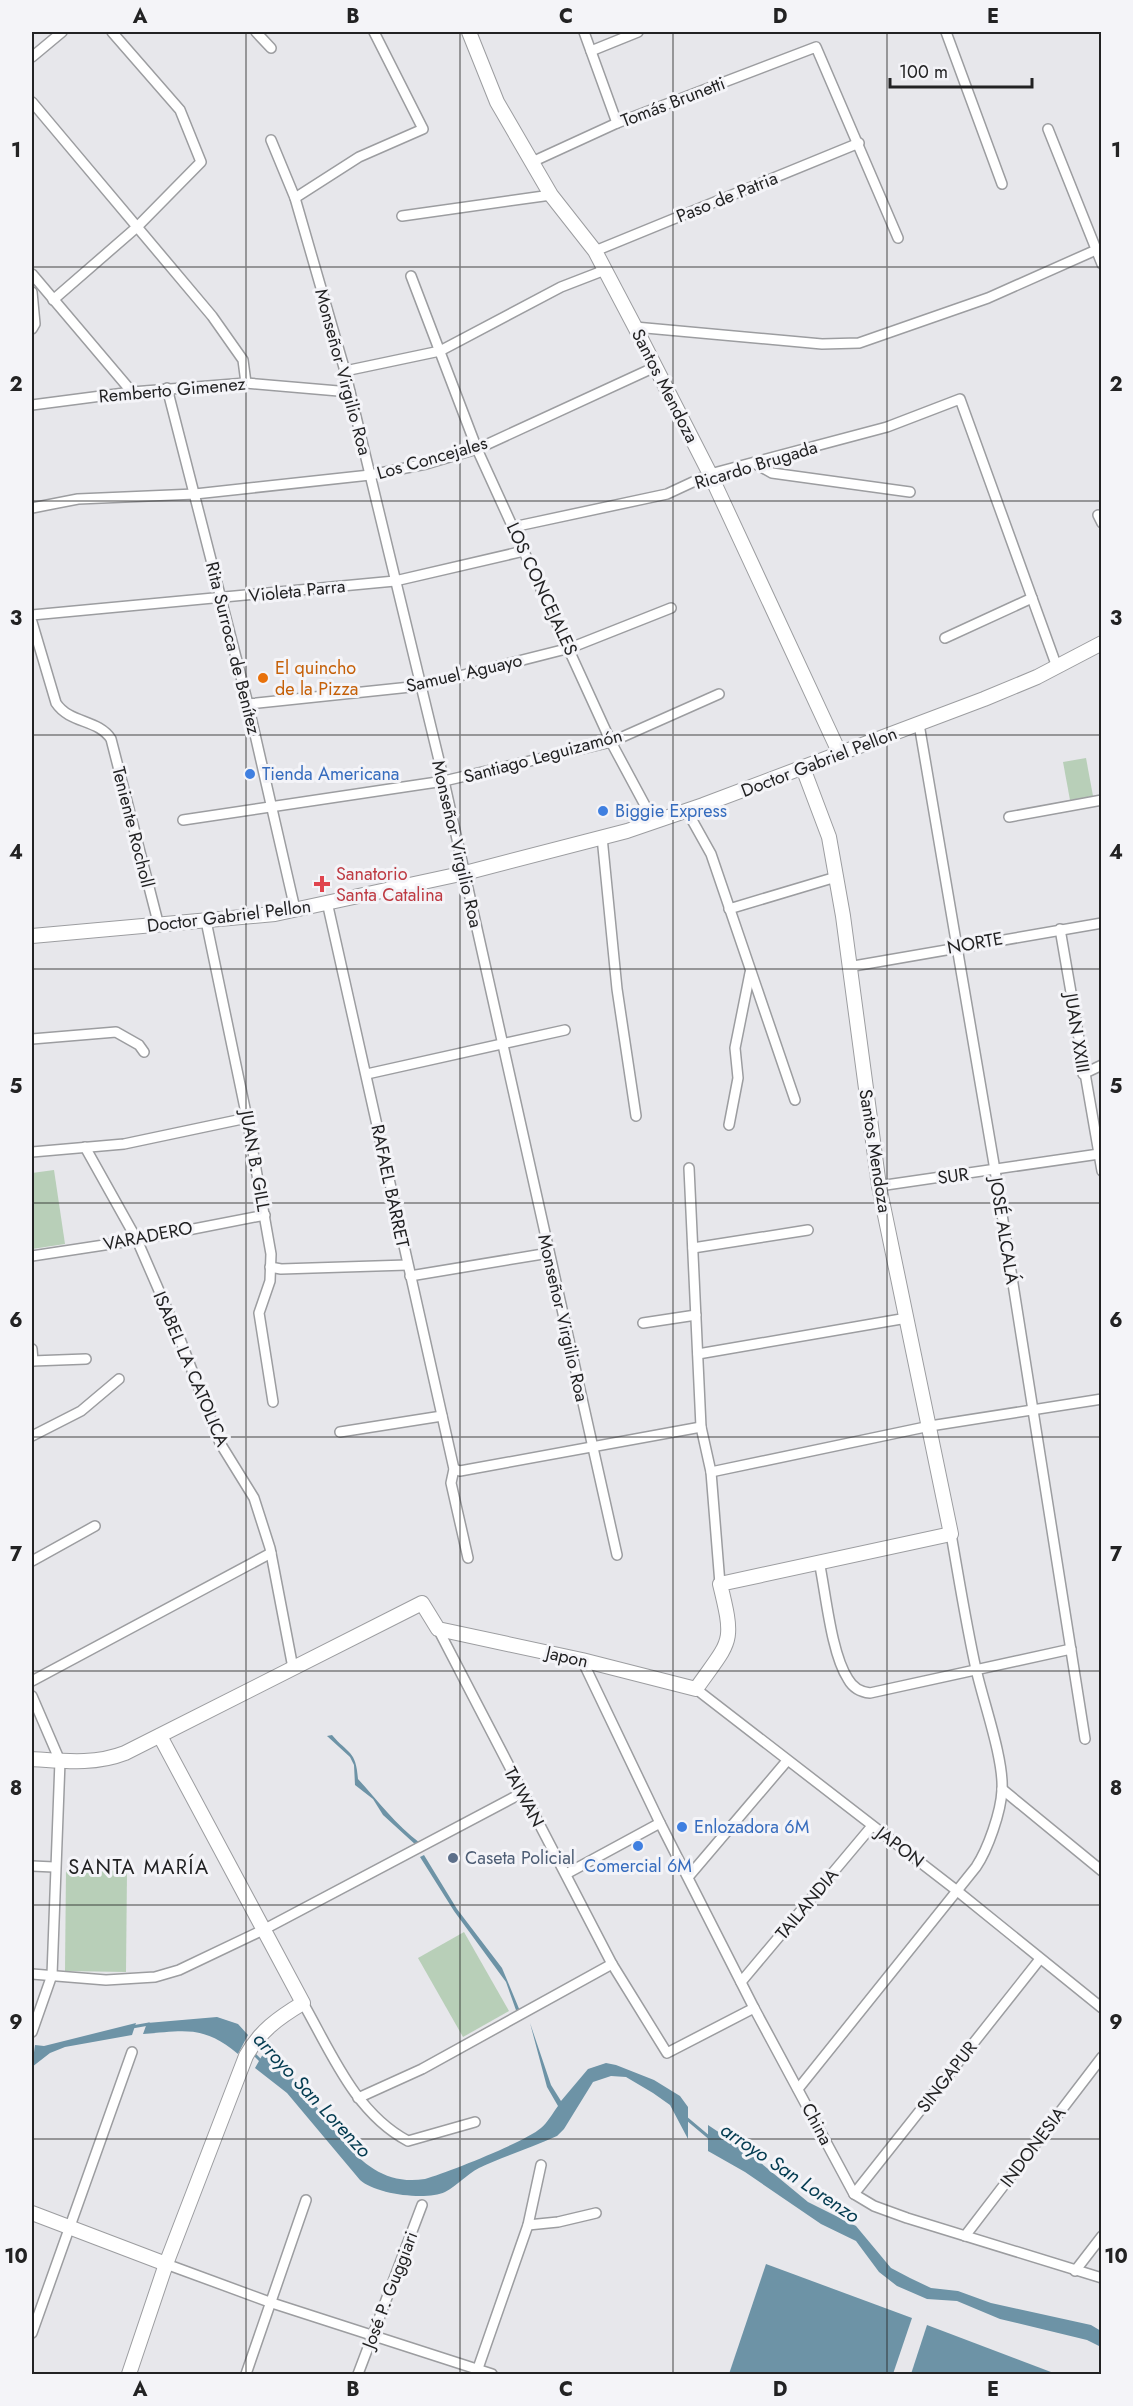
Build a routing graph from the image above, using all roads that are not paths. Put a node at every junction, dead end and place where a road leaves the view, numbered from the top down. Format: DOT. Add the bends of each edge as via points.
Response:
graph roads {
  1 [pos="62,32"];
  2 [pos="112,32"];
  3 [pos="256,32"];
  4 [pos="374,32"];
  5 [pos="469,32"];
  6 [pos="584,32"];
  7 [pos="638,32"];
  8 [pos="946,32"];
  9 [pos="271,48"];
  10 [pos="591,51"];
  11 [pos="32,57"];
  12 [pos="32,102"];
  13 [pos="617,123"];
  14 [pos="1048,129"];
  15 [pos="271,140"];
  16 [pos="860,143"];
  17 [pos="532,162"];
  18 [pos="1002,184"];
  19 [pos="551,195"];
  20 [pos="295,198"];
  21 [pos="402,216"];
  22 [pos="137,227"];
  23 [pos="898,238"];
  24 [pos="1096,250"];
  25 [pos="595,251"];
  26 [pos="1101,264"];
  27 [pos="605,270"];
  28 [pos="32,274"];
  29 [pos="411,276"];
  30 [pos="32,292"];
  31 [pos="53,300"];
  32 [pos="635,327"];
  33 [pos="32,329"];
  34 [pos="440,351"];
  35 [pos="655,367"];
  36 [pos="345,371"];
  37 [pos="246,382"];
  38 [pos="167,388"];
  39 [pos="132,392"];
  40 [pos="350,392"];
  41 [pos="32,405"];
  42 [pos="477,449"];
  43 [pos="754,463"];
  44 [pos="710,474"];
  45 [pos="369,475"];
  46 [pos="910,492"];
  47 [pos="195,494"];
  48 [pos="32,508"];
  49 [pos="513,527"];
  50 [pos="525,551"];
  51 [pos="395,581"];
  52 [pos="221,598"];
  53 [pos="1032,598"];
  54 [pos="671,608"];
  55 [pos="32,615"];
  56 [pos="32,622"];
  57 [pos="945,638"];
  58 [pos="1101,644"];
  59 [pos="570,648"];
  60 [pos="1057,667"];
  61 [pos="420,686"];
  62 [pos="719,694"];
  63 [pos="248,704"];
  64 [pos="919,724"];
  65 [pos="611,742"];
  66 [pos="840,754"];
  67 [pos="803,768"];
  68 [pos="444,781"];
  69 [pos="1101,800"];
  70 [pos="271,809"];
  71 [pos="687,810"];
  72 [pos="1009,817"];
  73 [pos="183,820"];
  74 [pos="654,822"];
  75 [pos="602,837"];
  76 [pos="465,873"];
  77 [pos="836,877"];
  78 [pos="327,902"];
  79 [pos="296,909"];
  80 [pos="729,909"];
  81 [pos="206,921"];
  82 [pos="1101,923"];
  83 [pos="159,926"];
  84 [pos="1060,929"];
  85 [pos="32,936"];
  86 [pos="955,946"];
  87 [pos="848,967"];
  88 [pos="750,970"];
  89 [pos="565,1030"];
  90 [pos="32,1039"];
  91 [pos="501,1046"];
  92 [pos="144,1052"];
  93 [pos="1101,1065"];
  94 [pos="367,1074"];
  95 [pos="1083,1074"];
  96 [pos="795,1100"];
  97 [pos="636,1116"];
  98 [pos="247,1118"];
  99 [pos="729,1125"];
  100 [pos="85,1147"];
  101 [pos="32,1152"];
  102 [pos="1099,1154"];
  103 [pos="689,1168"];
  104 [pos="995,1170"];
  105 [pos="1101,1171"];
  106 [pos="879,1186"];
  107 [pos="265,1215"];
  108 [pos="808,1230"];
  109 [pos="137,1240"];
  110 [pos="693,1248"];
  111 [pos="549,1252"];
  112 [pos="32,1257"];
  113 [pos="407,1265"];
  114 [pos="270,1267"];
  115 [pos="410,1276"];
  116 [pos="696,1315"];
  117 [pos="908,1318"];
  118 [pos="643,1323"];
  119 [pos="32,1349"];
  120 [pos="698,1354"];
  121 [pos="86,1359"];
  122 [pos="32,1361"];
  123 [pos="119,1379"];
  124 [pos="1101,1399"];
  125 [pos="273,1402"];
  126 [pos="1031,1409"];
  127 [pos="442,1416"];
  128 [pos="701,1426"];
  129 [pos="930,1426"];
  130 [pos="340,1431"];
  131 [pos="32,1436"];
  132 [pos="591,1445"];
  133 [pos="454,1469"];
  134 [pos="711,1473"];
  135 [pos="95,1526"];
  136 [pos="951,1534"];
  137 [pos="271,1553"];
  138 [pos="617,1554"];
  139 [pos="468,1558"];
  140 [pos="32,1561"];
  141 [pos="819,1562"];
  142 [pos="720,1584"];
  143 [pos="438,1629"];
  144 [pos="1071,1649"];
  145 [pos="582,1660"];
  146 [pos="293,1668"];
  147 [pos="976,1669"];
  148 [pos="32,1681"];
  149 [pos="696,1689"];
  150 [pos="32,1696"];
  151 [pos="160,1736"];
  152 [pos="1085,1739"];
  153 [pos="32,1760"];
  154 [pos="60,1761"];
  155 [pos="786,1762"];
  156 [pos="1002,1789"];
  157 [pos="522,1793"];
  158 [pos="660,1823"];
  159 [pos="872,1826"];
  160 [pos="32,1866"];
  161 [pos="54,1867"];
  162 [pos="1101,1870"];
  163 [pos="566,1874"];
  164 [pos="689,1876"];
  165 [pos="956,1890"];
  166 [pos="263,1930"];
  167 [pos="1040,1959"];
  168 [pos="612,1964"];
  169 [pos="32,1974"];
  170 [pos="52,1975"];
  171 [pos="741,1982"];
  172 [pos="303,2003"];
  173 [pos="1101,2007"];
  174 [pos="754,2008"];
  175 [pos="32,2032"];
  176 [pos="132,2052"];
  177 [pos="1101,2057"];
  178 [pos="798,2089"];
  179 [pos="358,2098"];
  180 [pos="476,2122"];
  181 [pos="541,2165"];
  182 [pos="854,2194"];
  183 [pos="306,2200"];
  184 [pos="422,2205"];
  185 [pos="32,2213"];
  186 [pos="596,2213"];
  187 [pos="528,2225"];
  188 [pos="71,2227"];
  189 [pos="965,2236"];
  190 [pos="1101,2236"];
  191 [pos="166,2264"];
  192 [pos="1075,2271"];
  193 [pos="1101,2278"];
  194 [pos="272,2303"];
  195 [pos="32,2332"];
  196 [pos="371,2336"];
  197 [pos="477,2372"];
  198 [pos="129,2374"];
  199 [pos="246,2374"];
  200 [pos="358,2374"];
  201 [pos="492,2374"];
  1 -- 11 [label="street"];
  2 -- 22 [label="street" via="180,110 201,159"];
  3 -- 9 [label="street"];
  4 -- 20 [label="street" via="423,129 359,157"];
  5 -- 17 [label="street, Santos Mendoza" via="497,102"];
  6 -- 10 [label="street"];
  7 -- 10 [label="street"];
  8 -- 18 [label="street"];
  10 -- 13 [label="street"];
  12 -- 22 [label="street"];
  13 -- 16 [label="street, Tomás Brunetti" via="816,47"];
  13 -- 17 [label="street, Tomás Brunetti"];
  14 -- 24 [label="street"];
  15 -- 20 [label="street, Monseñor Virgilio Roa"];
  16 -- 23 [label="street"];
  16 -- 25 [label="street, Paso de Patria"];
  17 -- 19 [label="street, Santos Mendoza"];
  19 -- 21 [label="street"];
  19 -- 25 [label="street, Santos Mendoza"];
  20 -- 36 [label="street, Monseñor Virgilio Roa"];
  22 -- 31 [label="street"];
  22 -- 37 [label="street" via="234,345 247,370"];
  24 -- 26 [label="street"];
  24 -- 32 [label="street" via="988,298 859,343 822,344"];
  25 -- 27 [label="street, Santos Mendoza"];
  27 -- 32 [label="street, Santos Mendoza"];
  27 -- 34 [label="street" via="561,287"];
  28 -- 31 [label="street"];
  29 -- 34 [label="street, LOS CONCEJALES"];
  30 -- 33 [label="street"];
  31 -- 39 [label="street"];
  32 -- 35 [label="street, Santos Mendoza"];
  34 -- 36 [label="street"];
  34 -- 42 [label="street, LOS CONCEJALES"];
  35 -- 42 [label="street, Los Concejales"];
  35 -- 44 [label="street, Santos Mendoza"];
  36 -- 40 [label="street, Monseñor Virgilio Roa"];
  37 -- 38 [label="street, Remberto Gimenez"];
  37 -- 40 [label="street, Remberto Gimenez"];
  38 -- 39 [label="street, Remberto Gimenez"];
  38 -- 47 [label="street, Rita Surroca de Benítez"];
  39 -- 41 [label="street, Remberto Gimenez"];
  40 -- 45 [label="street, Monseñor Virgilio Roa"];
  42 -- 45 [label="street, Los Concejales"];
  42 -- 49 [label="street, LOS CONCEJALES"];
  43 -- 44 [label="street, Ricardo Brugada"];
  43 -- 46 [label="street" via="772,473"];
  43 -- 53 [label="street, Ricardo Brugada" via="888,427 960,399"];
  44 -- 49 [label="street, Ricardo Brugada" via="667,494"];
  44 -- 66 [label="street, Santos Mendoza"];
  45 -- 47 [label="street, Los Concejales"];
  45 -- 51 [label="street, Monseñor Virgilio Roa"];
  47 -- 48 [label="street, Los Concejales" via="78,499"];
  47 -- 52 [label="street, Rita Surroca de Benítez"];
  49 -- 50 [label="street, LOS CONCEJALES"];
  50 -- 51 [label="street, Violeta Parra"];
  50 -- 59 [label="street, LOS CONCEJALES"];
  51 -- 52 [label="street, Violeta Parra"];
  51 -- 61 [label="street, Monseñor Virgilio Roa"];
  52 -- 55 [label="street, Violeta Parra"];
  52 -- 63 [label="street, Rita Surroca de Benítez"];
  53 -- 57 [label="street"];
  53 -- 60 [label="street"];
  54 -- 59 [label="street, Samuel Aguayo"];
  56 -- 83 [label="street, Teniente Rocholl" via="62,712 105,730 111,739"];
  58 -- 60 [label="street, Doctor Gabriel Pellon"];
  59 -- 61 [label="street, Samuel Aguayo"];
  59 -- 65 [label="street, LOS CONCEJALES"];
  60 -- 64 [label="street, Doctor Gabriel Pellon"];
  61 -- 63 [label="street, Samuel Aguayo"];
  61 -- 68 [label="street, Monseñor Virgilio Roa"];
  62 -- 65 [label="street, Santiago Leguizamón"];
  63 -- 70 [label="street, Rita Surroca de Benítez"];
  64 -- 66 [label="street, Doctor Gabriel Pellon"];
  64 -- 86 [label="street, JOSÉ ALCALÁ"];
  65 -- 68 [label="street, Santiago Leguizamón"];
  65 -- 74 [label="street, LOS CONCEJALES"];
  66 -- 67 [label="street, Doctor Gabriel Pellon"];
  67 -- 71 [label="street, Doctor Gabriel Pellon"];
  67 -- 77 [label="street, Santos Mendoza" via="829,837"];
  68 -- 70 [label="street, Santiago Leguizamón"];
  68 -- 76 [label="street, Monseñor Virgilio Roa"];
  69 -- 72 [label="street"];
  70 -- 73 [label="street, Santiago Leguizamón"];
  70 -- 79 [label="street, Rita Surroca de Benítez"];
  71 -- 74 [label="street, Doctor Gabriel Pellon"];
  71 -- 80 [label="street" via="711,854"];
  74 -- 75 [label="street, Doctor Gabriel Pellon"];
  75 -- 76 [label="street, Doctor Gabriel Pellon"];
  75 -- 97 [label="street" via="617,989"];
  76 -- 78 [label="street, Doctor Gabriel Pellon"];
  76 -- 91 [label="street, Monseñor Virgilio Roa"];
  77 -- 80 [label="street"];
  77 -- 87 [label="street, Santos Mendoza"];
  78 -- 79 [label="street, Doctor Gabriel Pellon"];
  78 -- 94 [label="street, RAFAEL BARRET"];
  79 -- 81 [label="street, Doctor Gabriel Pellon"];
  80 -- 88 [label="street"];
  81 -- 83 [label="street, Doctor Gabriel Pellon"];
  81 -- 98 [label="street, JUAN B. GILL"];
  82 -- 84 [label="street, NORTE"];
  83 -- 85 [label="street, Doctor Gabriel Pellon"];
  84 -- 86 [label="street, NORTE"];
  84 -- 95 [label="street, JUAN XXIII"];
  86 -- 87 [label="street, NORTE"];
  86 -- 104 [label="street, JOSÉ ALCALÁ"];
  87 -- 106 [label="street, Santos Mendoza"];
  88 -- 96 [label="street"];
  88 -- 99 [label="street" via="735,1048 738,1078"];
  89 -- 91 [label="street"];
  90 -- 92 [label="street" via="116,1032"];
  91 -- 94 [label="street"];
  91 -- 111 [label="street, Monseñor Virgilio Roa"];
  93 -- 95 [label="street"];
  94 -- 113 [label="street, RAFAEL BARRET"];
  95 -- 102 [label="street, JUAN XXIII"];
  98 -- 100 [label="street" via="142,1142"];
  98 -- 107 [label="street, JUAN B. GILL"];
  100 -- 101 [label="street"];
  100 -- 109 [label="street, ISABEL LA CATOLICA"];
  102 -- 104 [label="street, SUR"];
  102 -- 105 [label="street, JUAN XXIII"];
  103 -- 110 [label="street"];
  104 -- 106 [label="street, SUR"];
  104 -- 126 [label="street, JOSÉ ALCALÁ"];
  106 -- 117 [label="street, Santos Mendoza"];
  107 -- 109 [label="street, VARADERO"];
  107 -- 114 [label="street, JUAN B. GILL"];
  108 -- 110 [label="street"];
  109 -- 112 [label="street, VARADERO"];
  109 -- 137 [label="street, ISABEL LA CATOLICA" via="220,1443 254,1498"];
  110 -- 116 [label="street"];
  111 -- 115 [label="street"];
  111 -- 132 [label="street, Monseñor Virgilio Roa"];
  113 -- 114 [label="street"];
  113 -- 115 [label="street, RAFAEL BARRET"];
  114 -- 125 [label="street, JUAN B. GILL" via="270,1281 259,1313"];
  115 -- 127 [label="street, RAFAEL BARRET"];
  116 -- 118 [label="street"];
  116 -- 120 [label="street"];
  117 -- 120 [label="street"];
  117 -- 129 [label="street, Santos Mendoza"];
  119 -- 122 [label="street"];
  120 -- 128 [label="street"];
  121 -- 122 [label="street"];
  123 -- 131 [label="street" via="81,1411"];
  124 -- 126 [label="street"];
  126 -- 129 [label="street"];
  126 -- 144 [label="street, JOSÉ ALCALÁ"];
  127 -- 130 [label="street"];
  127 -- 133 [label="street, RAFAEL BARRET"];
  128 -- 132 [label="street"];
  128 -- 134 [label="street"];
  129 -- 134 [label="street"];
  129 -- 136 [label="street, Santos Mendoza"];
  132 -- 133 [label="street" via="460,1471"];
  132 -- 138 [label="street, Monseñor Virgilio Roa"];
  133 -- 139 [label="street, RAFAEL BARRET" via="451,1483"];
  134 -- 142 [label="street"];
  135 -- 140 [label="street"];
  136 -- 141 [label="street"];
  136 -- 147 [label="street"];
  137 -- 146 [label="street, ISABEL LA CATOLICA"];
  137 -- 148 [label="street"];
  141 -- 142 [label="street"];
  141 -- 147 [label="street" via="840,1663 860,1692"];
  142 -- 149 [label="street" via="730,1625 728,1643"];
  143 -- 145 [label="street, Japon"];
  143 -- 146 [label="street" via="420,1604"];
  143 -- 157 [label="street, TAIWAN"];
  144 -- 147 [label="street"];
  144 -- 152 [label="street, JOSÉ ALCALÁ"];
  145 -- 149 [label="street, Japon"];
  145 -- 158 [label="street, China"];
  146 -- 151 [label="street"];
  147 -- 156 [label="street"];
  149 -- 155 [label="street, JAPON"];
  150 -- 154 [label="street"];
  151 -- 154 [label="street" via="106,1760"];
  151 -- 166 [label="street"];
  153 -- 154 [label="street"];
  154 -- 161 [label="street"];
  155 -- 159 [label="street, JAPON"];
  155 -- 164 [label="street"];
  156 -- 162 [label="street"];
  156 -- 165 [label="street" via="983,1856"];
  157 -- 163 [label="street, TAIWAN"];
  157 -- 166 [label="street"];
  158 -- 163 [label="street"];
  158 -- 164 [label="street, China"];
  159 -- 165 [label="street, JAPON"];
  159 -- 171 [label="street, TAILANDIA"];
  160 -- 161 [label="street"];
  161 -- 170 [label="street"];
  163 -- 168 [label="street, TAIWAN"];
  164 -- 171 [label="street, China"];
  165 -- 167 [label="street, JAPON"];
  165 -- 178 [label="street"];
  166 -- 170 [label="street" via="179,1970 155,1977 105,1980"];
  166 -- 172 [label="street"];
  167 -- 173 [label="street, JAPON"];
  167 -- 182 [label="street, SINGAPUR"];
  168 -- 174 [label="street, TAIWAN" via="667,2054"];
  168 -- 179 [label="street" via="422,2069"];
  169 -- 170 [label="street"];
  170 -- 175 [label="street"];
  171 -- 174 [label="street, China"];
  172 -- 179 [label="street"];
  172 -- 191 [label="street" via="256,2037 246,2056"];
  174 -- 178 [label="street, China"];
  176 -- 188 [label="street"];
  177 -- 189 [label="street, INDONESIA"];
  178 -- 182 [label="street, China"];
  179 -- 180 [label="street" via="381,2122 408,2141"];
  181 -- 187 [label="street"];
  182 -- 189 [label="street" via="874,2206"];
  183 -- 194 [label="street"];
  184 -- 196 [label="street, José P. Guggiari"];
  185 -- 188 [label="street"];
  186 -- 187 [label="street"];
  187 -- 197 [label="street"];
  188 -- 191 [label="street"];
  188 -- 195 [label="street"];
  189 -- 192 [label="street"];
  190 -- 192 [label="street"];
  191 -- 194 [label="street"];
  191 -- 198 [label="street"];
  192 -- 193 [label="street"];
  194 -- 196 [label="street"];
  194 -- 199 [label="street"];
  196 -- 197 [label="street"];
  196 -- 200 [label="street, José P. Guggiari"];
  197 -- 201 [label="street"];
}
